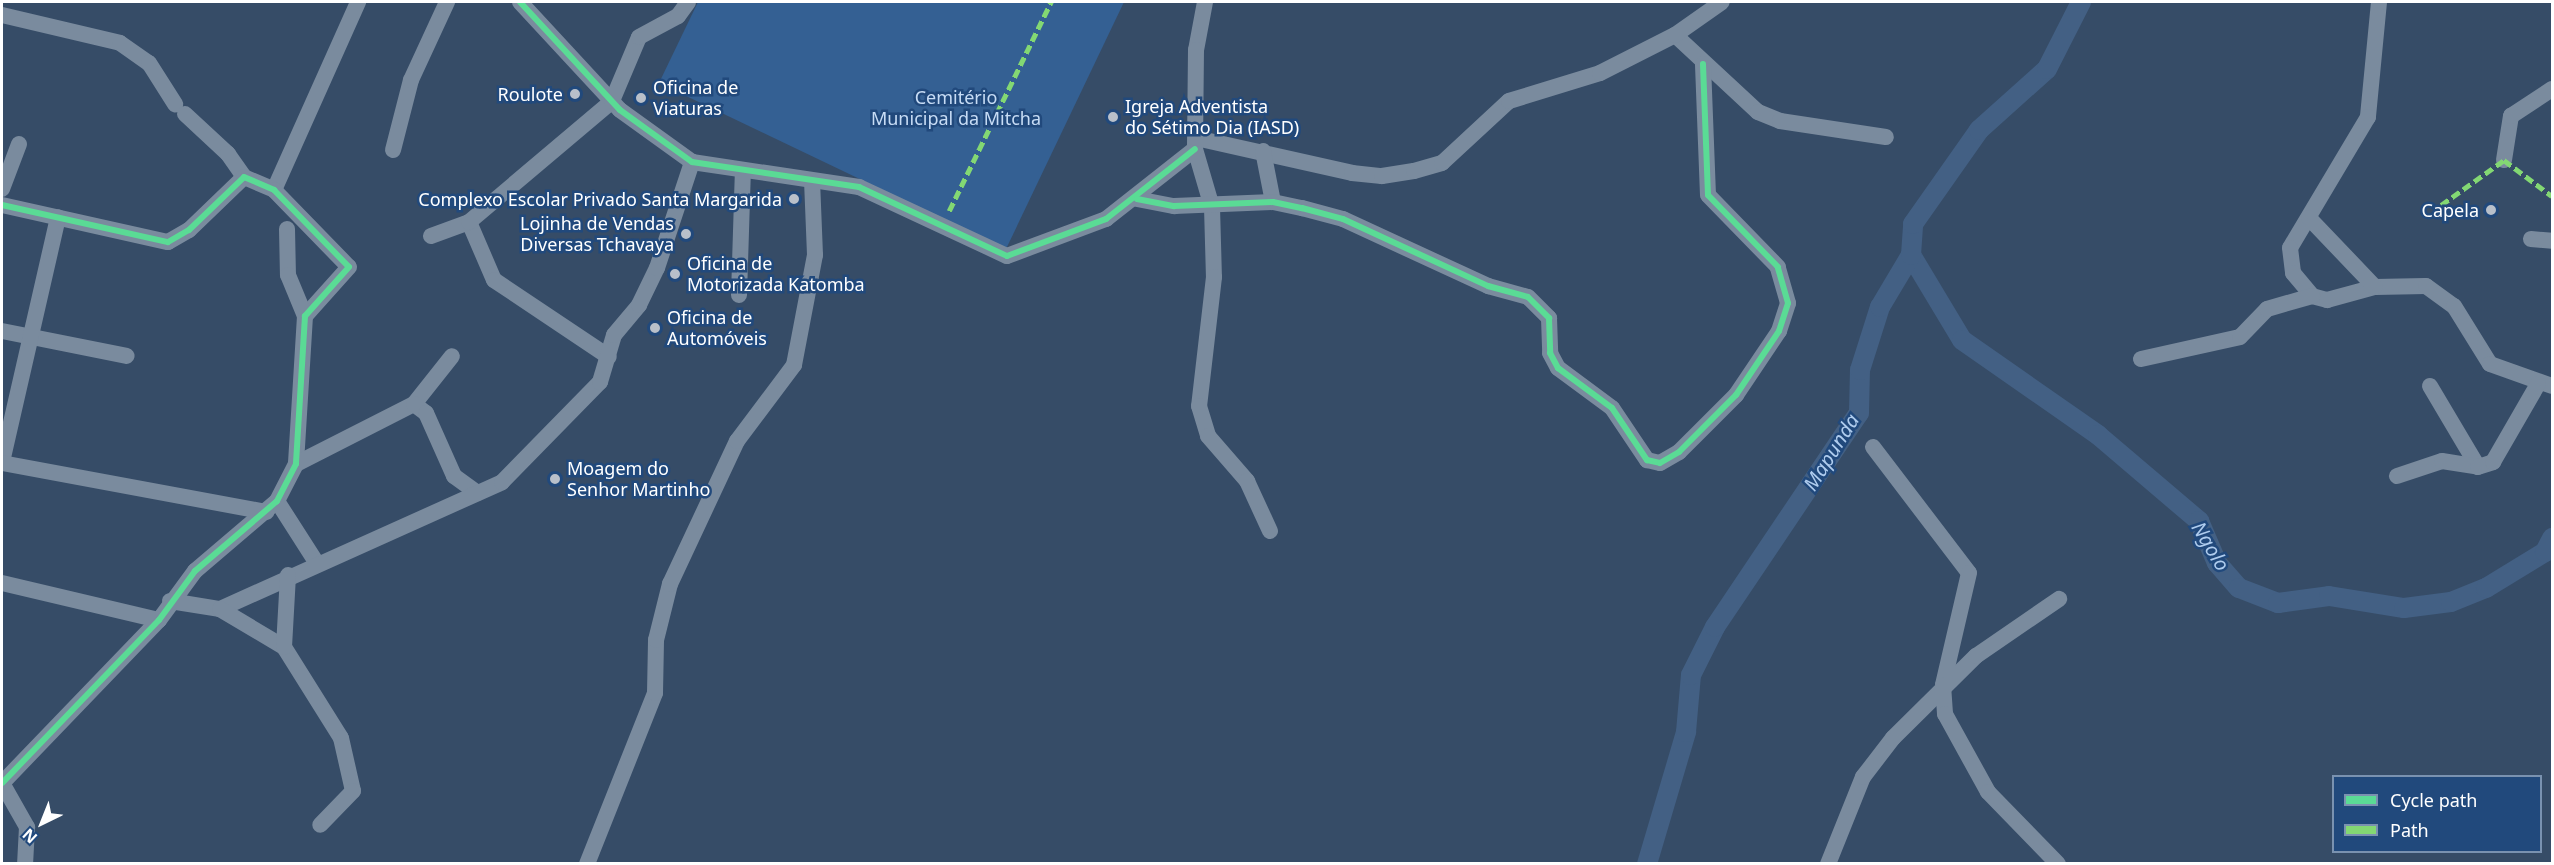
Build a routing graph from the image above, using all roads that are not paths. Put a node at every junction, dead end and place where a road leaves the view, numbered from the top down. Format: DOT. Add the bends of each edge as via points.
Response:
graph roads {
  1 [pos="358,2"];
  2 [pos="447,2"];
  3 [pos="520,2"];
  4 [pos="688,2"];
  5 [pos="1204,2"];
  6 [pos="1722,2"];
  7 [pos="2379,2"];
  8 [pos="2,15"];
  9 [pos="1675,34"];
  10 [pos="1704,64"];
  11 [pos="2553,89"];
  12 [pos="612,101"];
  13 [pos="1886,137"];
  14 [pos="1196,143"];
  15 [pos="19,144"];
  16 [pos="393,150"];
  17 [pos="1263,151"];
  18 [pos="2504,160"];
  19 [pos="692,162"];
  20 [pos="744,171"];
  21 [pos="244,177"];
  22 [pos="812,181"];
  23 [pos="2,189"];
  24 [pos="274,190"];
  25 [pos="1137,199"];
  26 [pos="1273,202"];
  27 [pos="2,205"];
  28 [pos="1212,207"];
  29 [pos="58,217"];
  30 [pos="2309,218"];
  31 [pos="469,222"];
  32 [pos="287,229"];
  33 [pos="431,236"];
  34 [pos="2531,239"];
  35 [pos="2553,241"];
  36 [pos="2375,287"];
  37 [pos="739,295"];
  38 [pos="2313,296"];
  39 [pos="305,316"];
  40 [pos="2,330"];
  41 [pos="30,337"];
  42 [pos="127,356"];
  43 [pos="452,356"];
  44 [pos="609,357"];
  45 [pos="2141,359"];
  46 [pos="2545,385"];
  47 [pos="2430,386"];
  48 [pos="414,404"];
  49 [pos="1873,447"];
  50 [pos="2,462"];
  51 [pos="296,464"];
  52 [pos="2478,467"];
  53 [pos="2397,476"];
  54 [pos="477,493"];
  55 [pos="271,506"];
  56 [pos="1270,531"];
  57 [pos="316,562"];
  58 [pos="288,575"];
  59 [pos="2,583"];
  60 [pos="2059,599"];
  61 [pos="170,601"];
  62 [pos="220,609"];
  63 [pos="159,620"];
  64 [pos="284,647"];
  65 [pos="1943,685"];
  66 [pos="2,783"];
  67 [pos="320,825"];
  68 [pos="25,864"];
  69 [pos="587,864"];
  70 [pos="1828,864"];
  71 [pos="2058,864"];
  1 -- 24 [label="street"];
  2 -- 16 [label="street" via="411,80"];
  3 -- 12 [label="street"];
  4 -- 12 [label="street" via="678,16 639,37"];
  5 -- 14 [label="street" via="1196,50"];
  6 -- 9 [label="street"];
  7 -- 30 [label="street" via="2368,117"];
  8 -- 21 [label="street" via="120,43 149,63 180,109 228,154"];
  9 -- 10 [label="street"];
  9 -- 17 [label="street" via="1600,74 1509,101 1442,163 1382,176"];
  10 -- 13 [label="street" via="1758,112 1780,121"];
  10 -- 26 [label="street" via="1708,195 1778,267 1788,303 1779,331 1736,395 1679,452 1660,463 1647,460 1612,408 1558,368 1550,353 1549,318 1541,306 1343,219"];
  11 -- 18 [label="street" via="2511,116"];
  12 -- 19 [label="street" via="639,128"];
  12 -- 31 [label="street"];
  14 -- 17 [label="street"];
  14 -- 25 [label="street"];
  14 -- 28 [label="street"];
  15 -- 23 [label="street"];
  17 -- 26 [label="street"];
  19 -- 20 [label="street"];
  19 -- 44 [label="street" via="657,268 639,305 614,335"];
  20 -- 22 [label="street"];
  20 -- 37 [label="street"];
  21 -- 24 [label="street"];
  21 -- 29 [label="street" via="189,230 168,242"];
  22 -- 25 [label="street" via="859,187 1007,256 1106,219"];
  22 -- 69 [label="street" via="815,255 794,365 737,441 667,592 656,640 656,693"];
  24 -- 39 [label="street" via="349,267"];
  25 -- 28 [label="street"];
  26 -- 28 [label="street"];
  27 -- 29 [label="street"];
  28 -- 56 [label="street" via="1214,277 1199,406 1208,436 1247,482"];
  29 -- 41 [label="street"];
  30 -- 36 [label="street"];
  30 -- 38 [label="street" via="2289,258 2293,273"];
  31 -- 33 [label="street"];
  31 -- 44 [label="street" via="494,280"];
  32 -- 39 [label="street" via="288,275"];
  34 -- 35 [label="street"];
  36 -- 38 [label="street" via="2341,299"];
  36 -- 46 [label="street" via="2426,286 2443,294 2490,364"];
  38 -- 45 [label="street" via="2267,309 2240,337"];
  39 -- 51 [label="street"];
  40 -- 41 [label="street"];
  41 -- 42 [label="street"];
  41 -- 50 [label="street"];
  43 -- 48 [label="street"];
  44 -- 54 [label="street" via="600,382 561,425 502,482"];
  46 -- 52 [label="street" via="2504,449 2493,462"];
  47 -- 52 [label="street"];
  48 -- 51 [label="street"];
  48 -- 54 [label="street" via="426,413 454,476"];
  49 -- 65 [label="street" via="1969,573"];
  50 -- 55 [label="street"];
  51 -- 55 [label="street"];
  52 -- 53 [label="street" via="2442,461"];
  54 -- 57 [label="street"];
  55 -- 57 [label="street"];
  55 -- 61 [label="street" via="195,571"];
  57 -- 58 [label="street"];
  58 -- 62 [label="street"];
  58 -- 64 [label="street"];
  59 -- 63 [label="street"];
  60 -- 65 [label="street"];
  61 -- 62 [label="street"];
  61 -- 63 [label="street"];
  62 -- 64 [label="street"];
  63 -- 66 [label="street"];
  64 -- 67 [label="street" via="341,738 351,769 353,791"];
  65 -- 70 [label="street" via="1863,777"];
  65 -- 71 [label="street" via="1945,714 1973,771"];
  66 -- 68 [label="street" via="27,827"];
}
